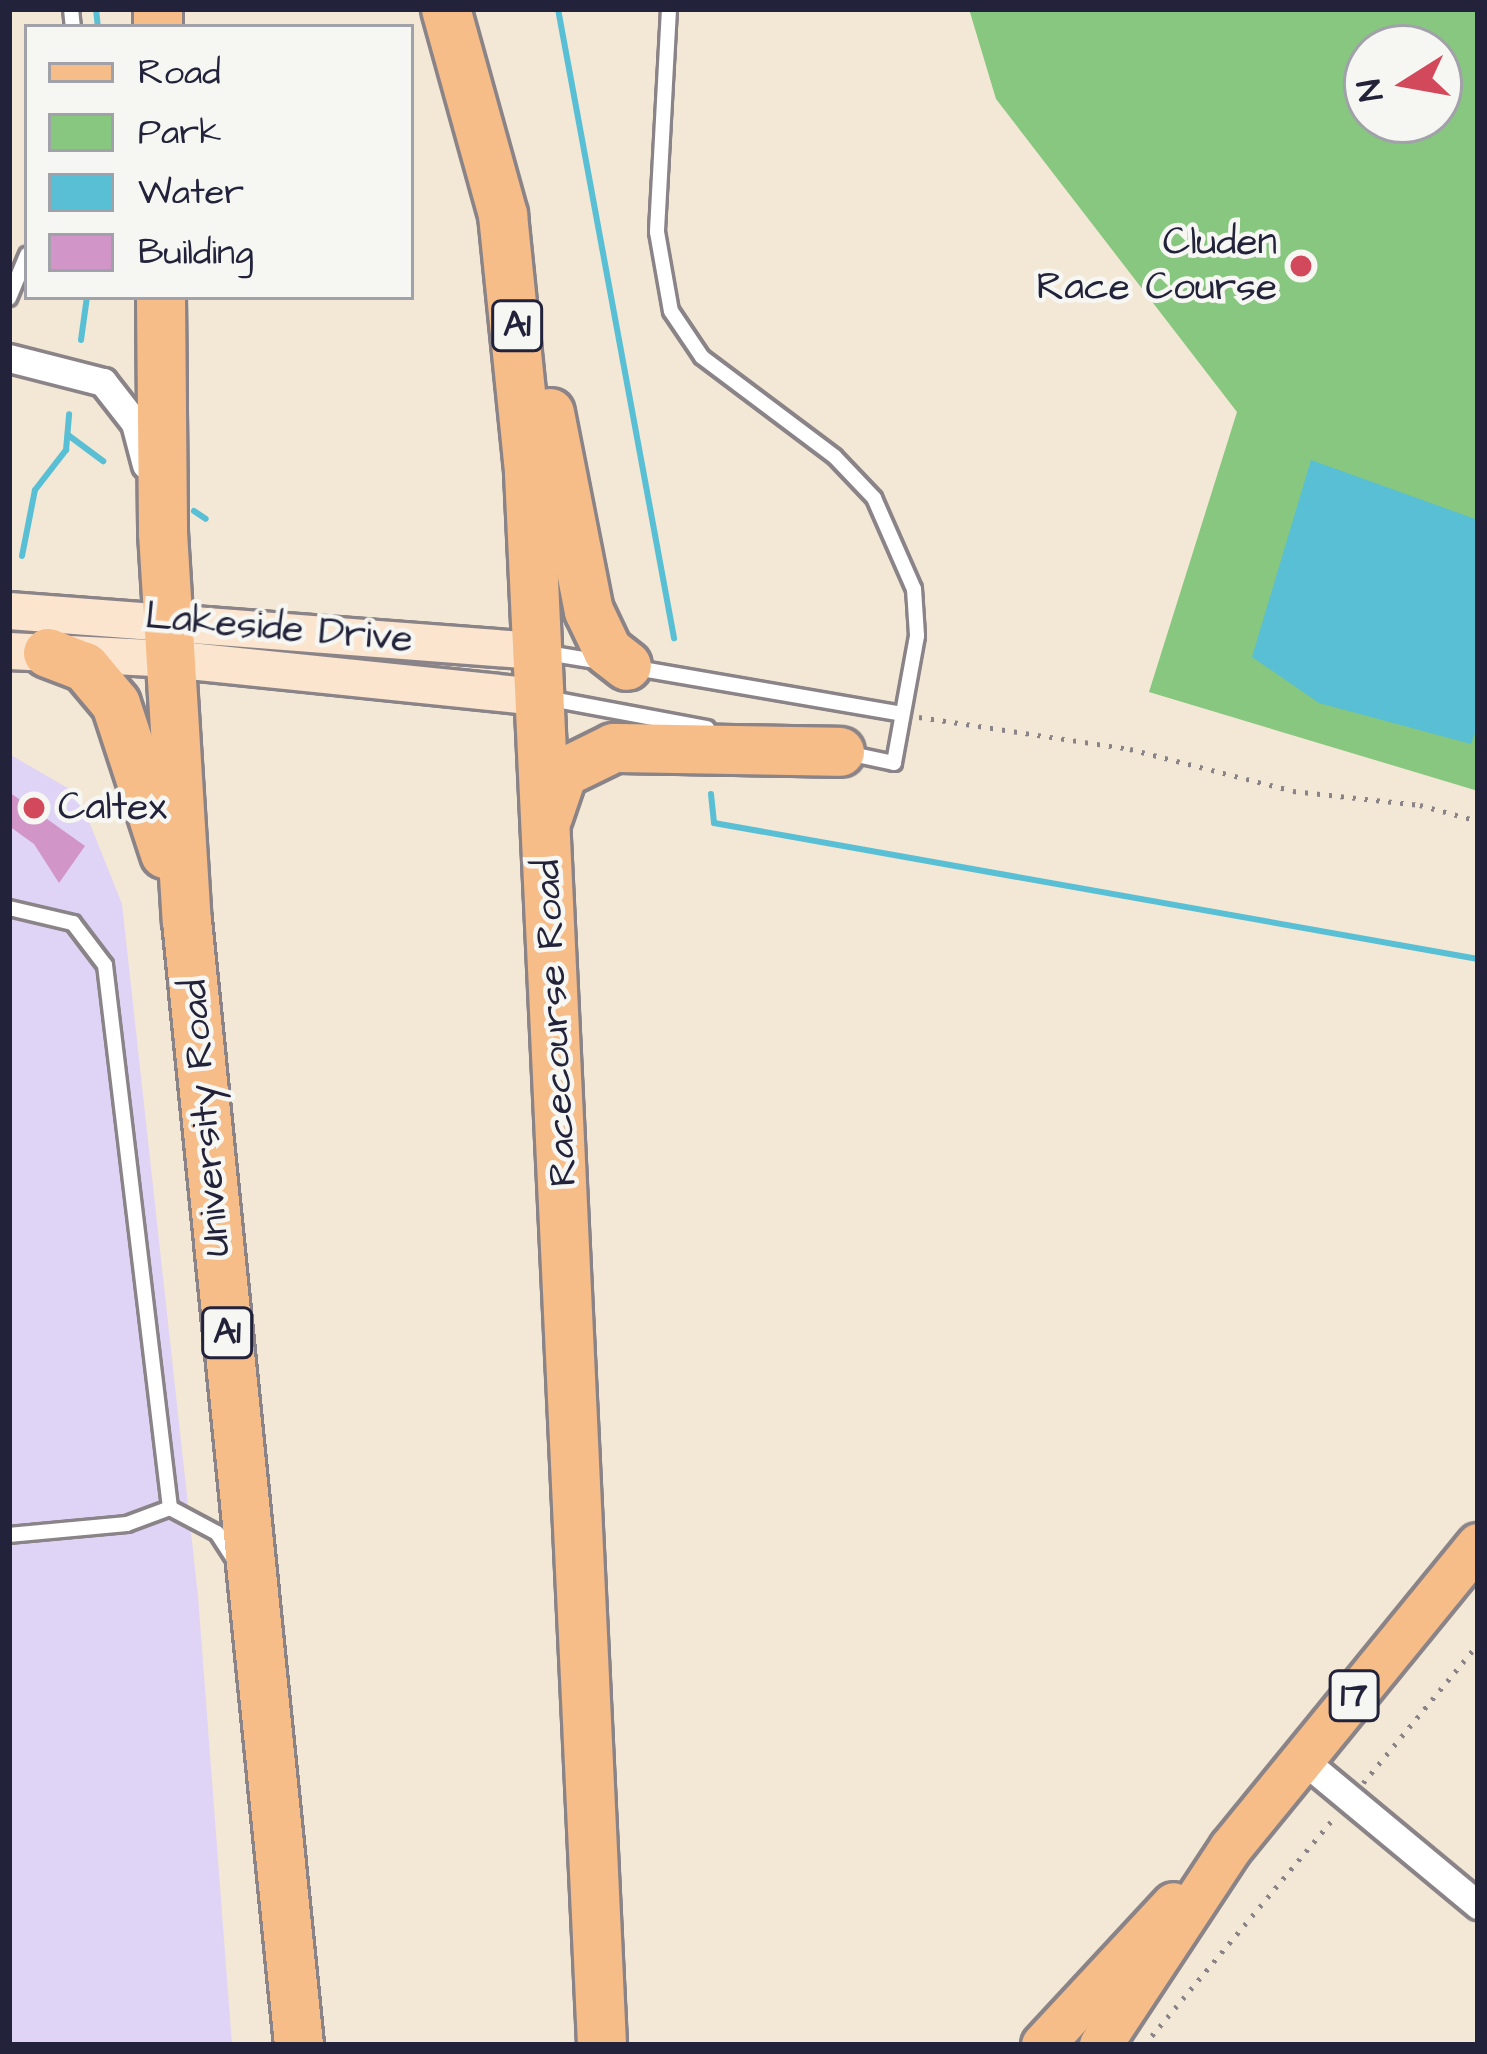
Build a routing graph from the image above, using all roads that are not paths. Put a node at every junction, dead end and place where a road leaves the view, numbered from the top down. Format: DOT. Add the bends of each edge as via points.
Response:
graph roads {
  1 [pos="446,9"];
  2 [pos="669,9"];
  3 [pos="24,262"];
  4 [pos="512,269"];
  5 [pos="9,298"];
  6 [pos="161,300"];
  7 [pos="9,358"];
  8 [pos="164,533"];
  9 [pos="9,611"];
  10 [pos="169,640"];
  11 [pos="28,652"];
  12 [pos="627,666"];
  13 [pos="538,674"];
  14 [pos="902,714"];
  15 [pos="841,752"];
  16 [pos="546,822"];
  17 [pos="9,908"];
  18 [pos="187,921"];
  19 [pos="170,1508"];
  20 [pos="9,1535"];
  21 [pos="1478,1545"];
  22 [pos="253,1607"];
  23 [pos="1302,1759"];
  24 [pos="1231,1848"];
  25 [pos="1478,1904"];
  26 [pos="299,2045"];
  27 [pos="602,2045"];
  28 [pos="1042,2045"];
  29 [pos="1101,2045"];
  1 -- 4 [label="highway, Racecourse Road / A1" via="486,137"];
  2 -- 14 [label="lane" via="657,232 671,310 702,357 835,457 900,543 917,636"];
  3 -- 5 [label="lane"];
  4 -- 12 [label="highway" via="557,438 589,611 608,651"];
  4 -- 13 [label="highway, Racecourse Road / A1"];
  6 -- 8 [label="highway, A1"];
  7 -- 8 [label="street" via="103,382 119,396 135,423"];
  8 -- 10 [label="highway, A1"];
  9 -- 10 [label="street, Lakeside Drive"];
  10 -- 11 [label="street, Lakeside Drive"];
  10 -- 13 [label="street, Lakeside Drive"];
  10 -- 18 [label="highway, University Road / A1"];
  11 -- 18 [label="highway" via="85,667 116,704"];
  12 -- 13 [label="lane"];
  12 -- 14 [label="lane"];
  13 -- 15 [label="lane"];
  13 -- 16 [label="highway, Racecourse Road / A1"];
  14 -- 15 [label="lane" via="894,763"];
  15 -- 16 [label="highway" via="614,748 562,773"];
  16 -- 27 [label="highway, Racecourse Road / A1" via="585,1642 589,1893"];
  17 -- 19 [label="lane" via="74,922 105,965"];
  18 -- 22 [label="highway, University Road / A1"];
  19 -- 20 [label="lane" via="127,1524"];
  19 -- 22 [label="lane" via="217,1532"];
  21 -- 23 [label="main road, 17"];
  22 -- 26 [label="highway, University Road / A1"];
  23 -- 24 [label="main road, 17"];
  23 -- 25 [label="street"];
  24 -- 28 [label="main road, 17"];
  24 -- 29 [label="main road, 17"];
}
